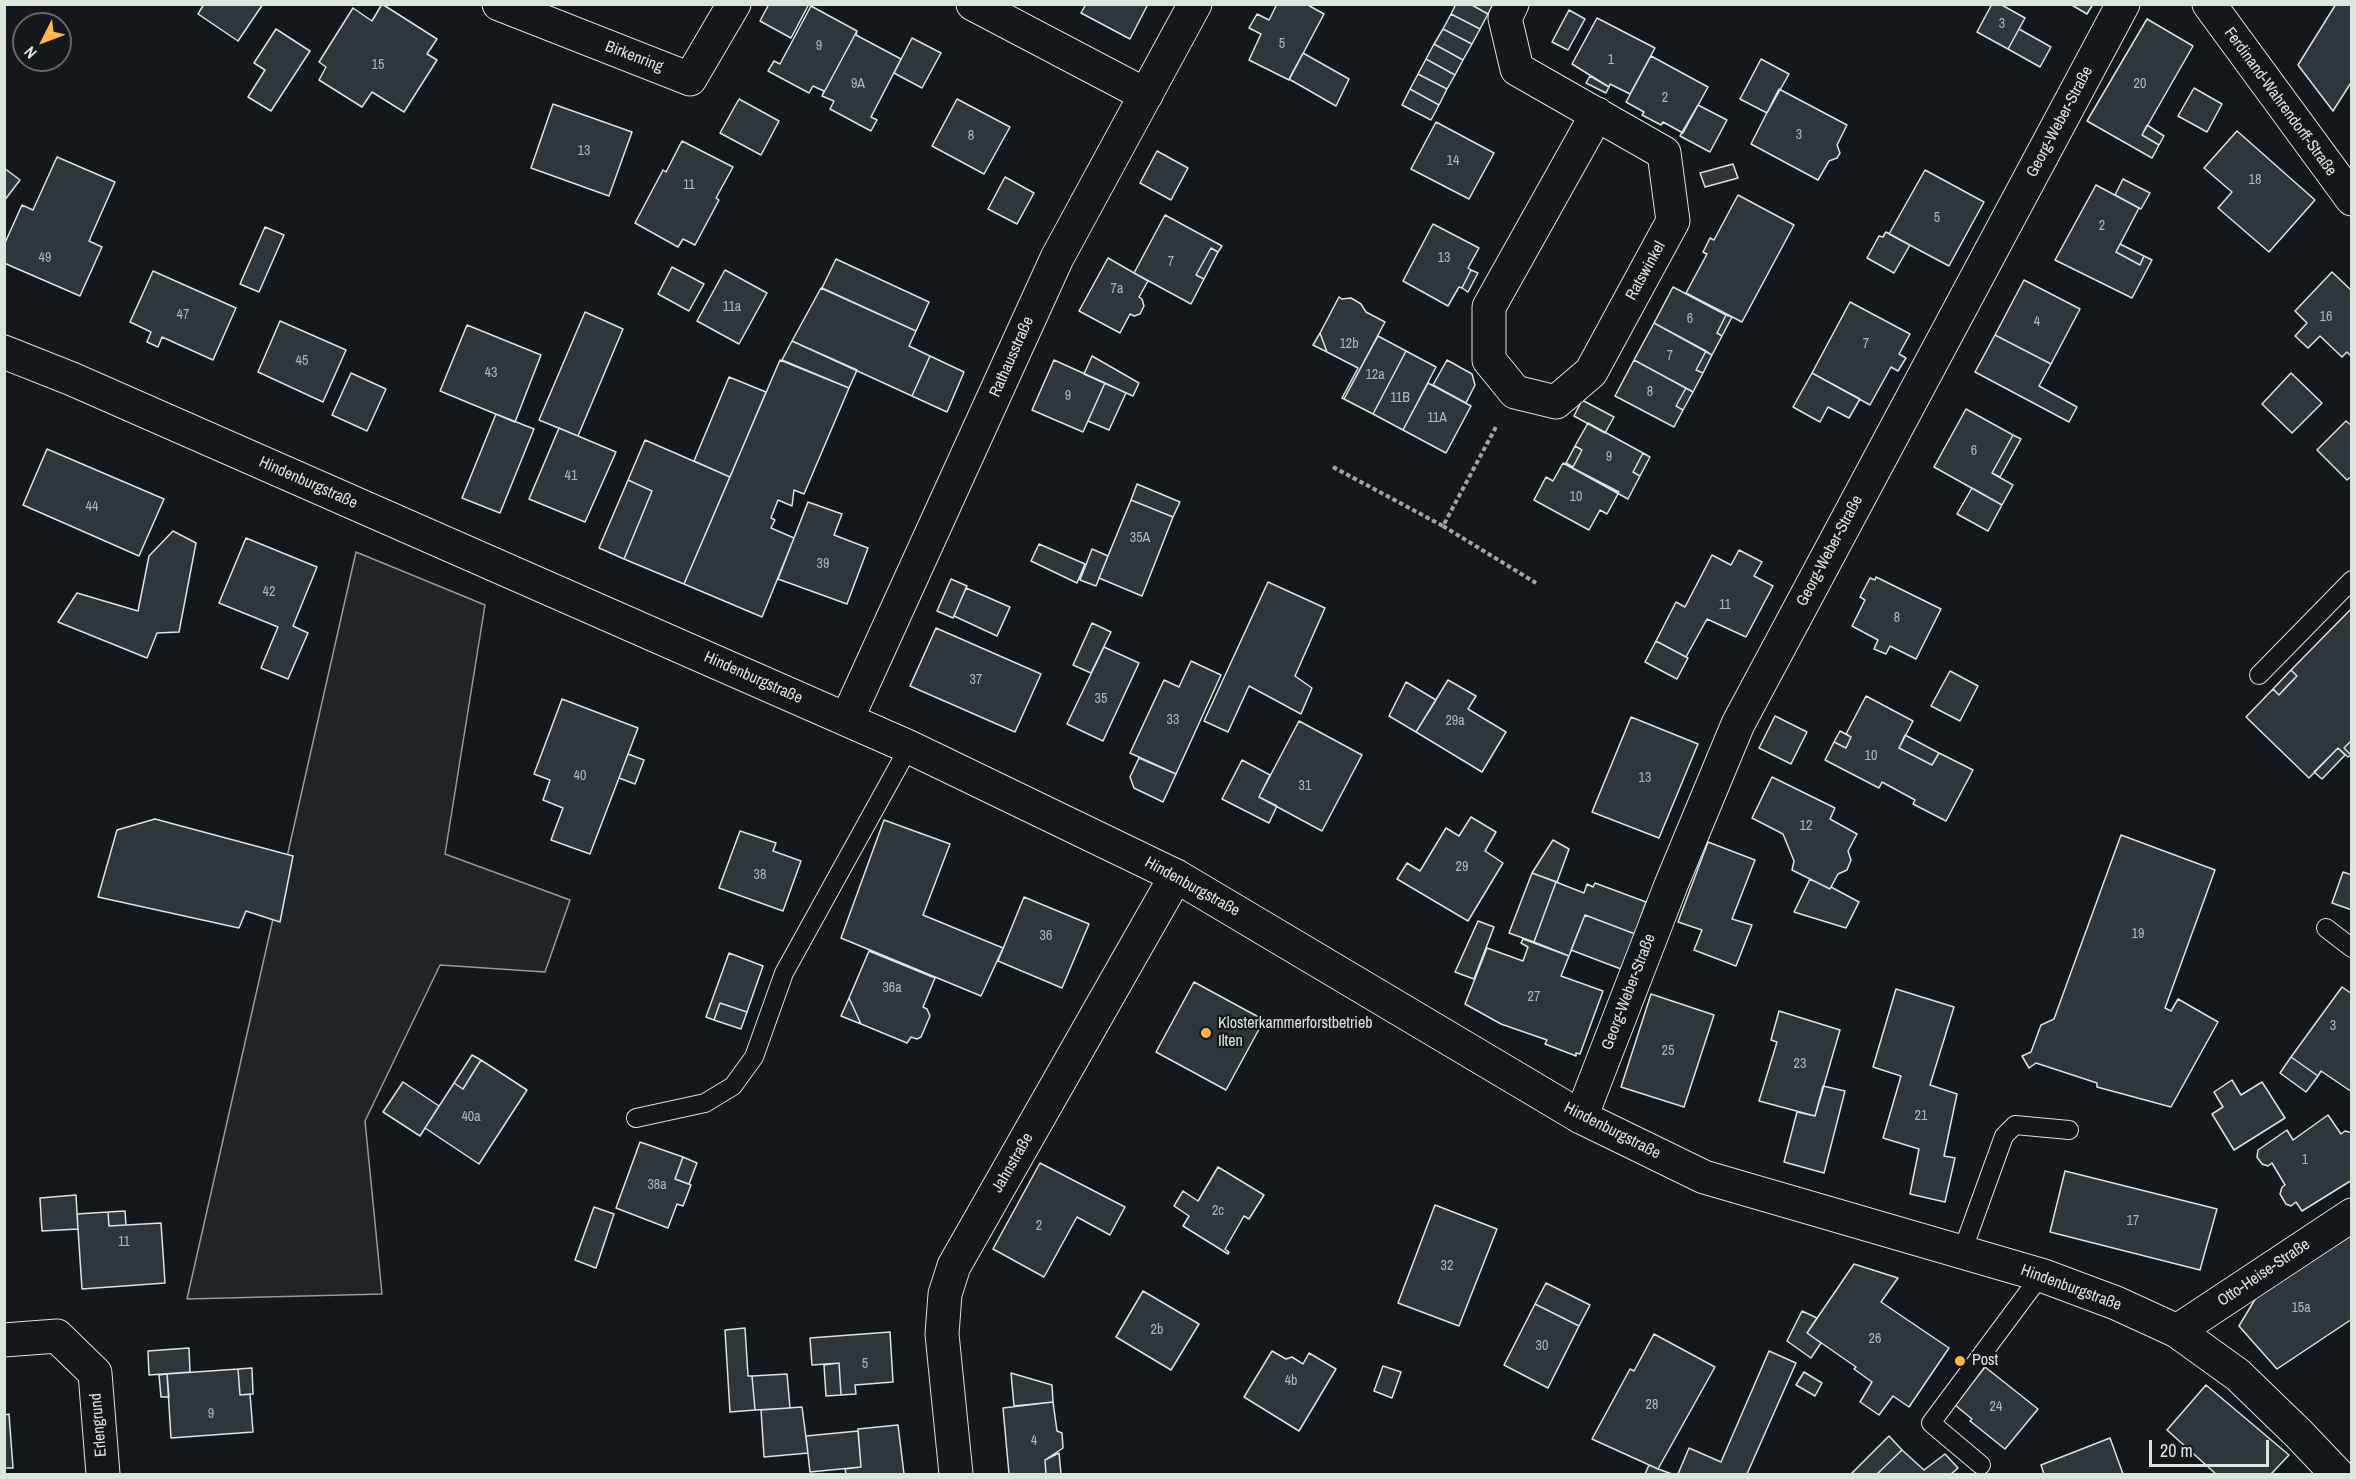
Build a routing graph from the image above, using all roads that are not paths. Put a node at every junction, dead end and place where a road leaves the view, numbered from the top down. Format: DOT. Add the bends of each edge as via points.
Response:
graph roads {
  1 [pos="499,4"];
  2 [pos="734,4"];
  3 [pos="973,4"];
  4 [pos="1195,4"];
  5 [pos="1512,4"];
  6 [pos="2123,4"];
  7 [pos="2209,4"];
  8 [pos="1146,95"];
  9 [pos="1597,114"];
  10 [pos="2352,199"];
  11 [pos="4,352"];
  12 [pos="2352,580"];
  13 [pos="2259,675"];
  14 [pos="848,719"];
  15 [pos="909,747"];
  16 [pos="1176,876"];
  17 [pos="2326,928"];
  18 [pos="2352,948"];
  19 [pos="1581,1117"];
  20 [pos="636,1119"];
  21 [pos="2069,1130"];
  22 [pos="2352,1215"];
  23 [pos="1962,1252"];
  24 [pos="2041,1275"];
  25 [pos="2177,1331"];
  26 [pos="4,1340"];
  27 [pos="1981,1464"];
  28 [pos="103,1474"];
  29 [pos="956,1474"];
  30 [pos="2337,1474"];
  1 -- 2 [label="street, Birkenring" via="690,79"];
  3 -- 8 [label="street"];
  4 -- 8 [label="street, Rathausstraße"];
  5 -- 9 [label="street, Ratswinkel" via="1505,18 1516,69"];
  6 -- 19 [label="street, Georg-Weber-Straße" via="1738,724"];
  7 -- 10 [label="street, Ferdinand-Wahrendorff-Straße"];
  8 -- 14 [label="street, Rathausstraße" via="1057,258"];
  9 -- 9 [label="street, Ratswinkel" via="1664,153 1673,221 1591,372 1556,402 1515,392 1489,360 1489,307"];
  11 -- 14 [label="street, Hindenburgstraße"];
  12 -- 13 [label="lane"];
  14 -- 15 [label="street, Hindenburgstraße"];
  15 -- 16 [label="street, Hindenburgstraße"];
  15 -- 20 [label="lane" via="784,973 754,1057 733,1086 705,1103"];
  16 -- 19 [label="street, Hindenburgstraße"];
  16 -- 29 [label="street, Jahnstraße" via="954,1266 945,1293 942,1334"];
  17 -- 18 [label="lane"];
  19 -- 23 [label="street, Hindenburgstraße" via="1704,1177"];
  21 -- 23 [label="lane" via="2015,1125 2004,1136"];
  22 -- 25 [label="street, Otto-Heise-Straße"];
  23 -- 24 [label="street, Hindenburgstraße"];
  24 -- 25 [label="street, Hindenburgstraße"];
  24 -- 27 [label="lane" via="1931,1423"];
  25 -- 30 [label="street, Hindenburgstraße" via="2238,1375"];
  26 -- 28 [label="street, Erlengrund" via="57,1336 95,1373"];
}
